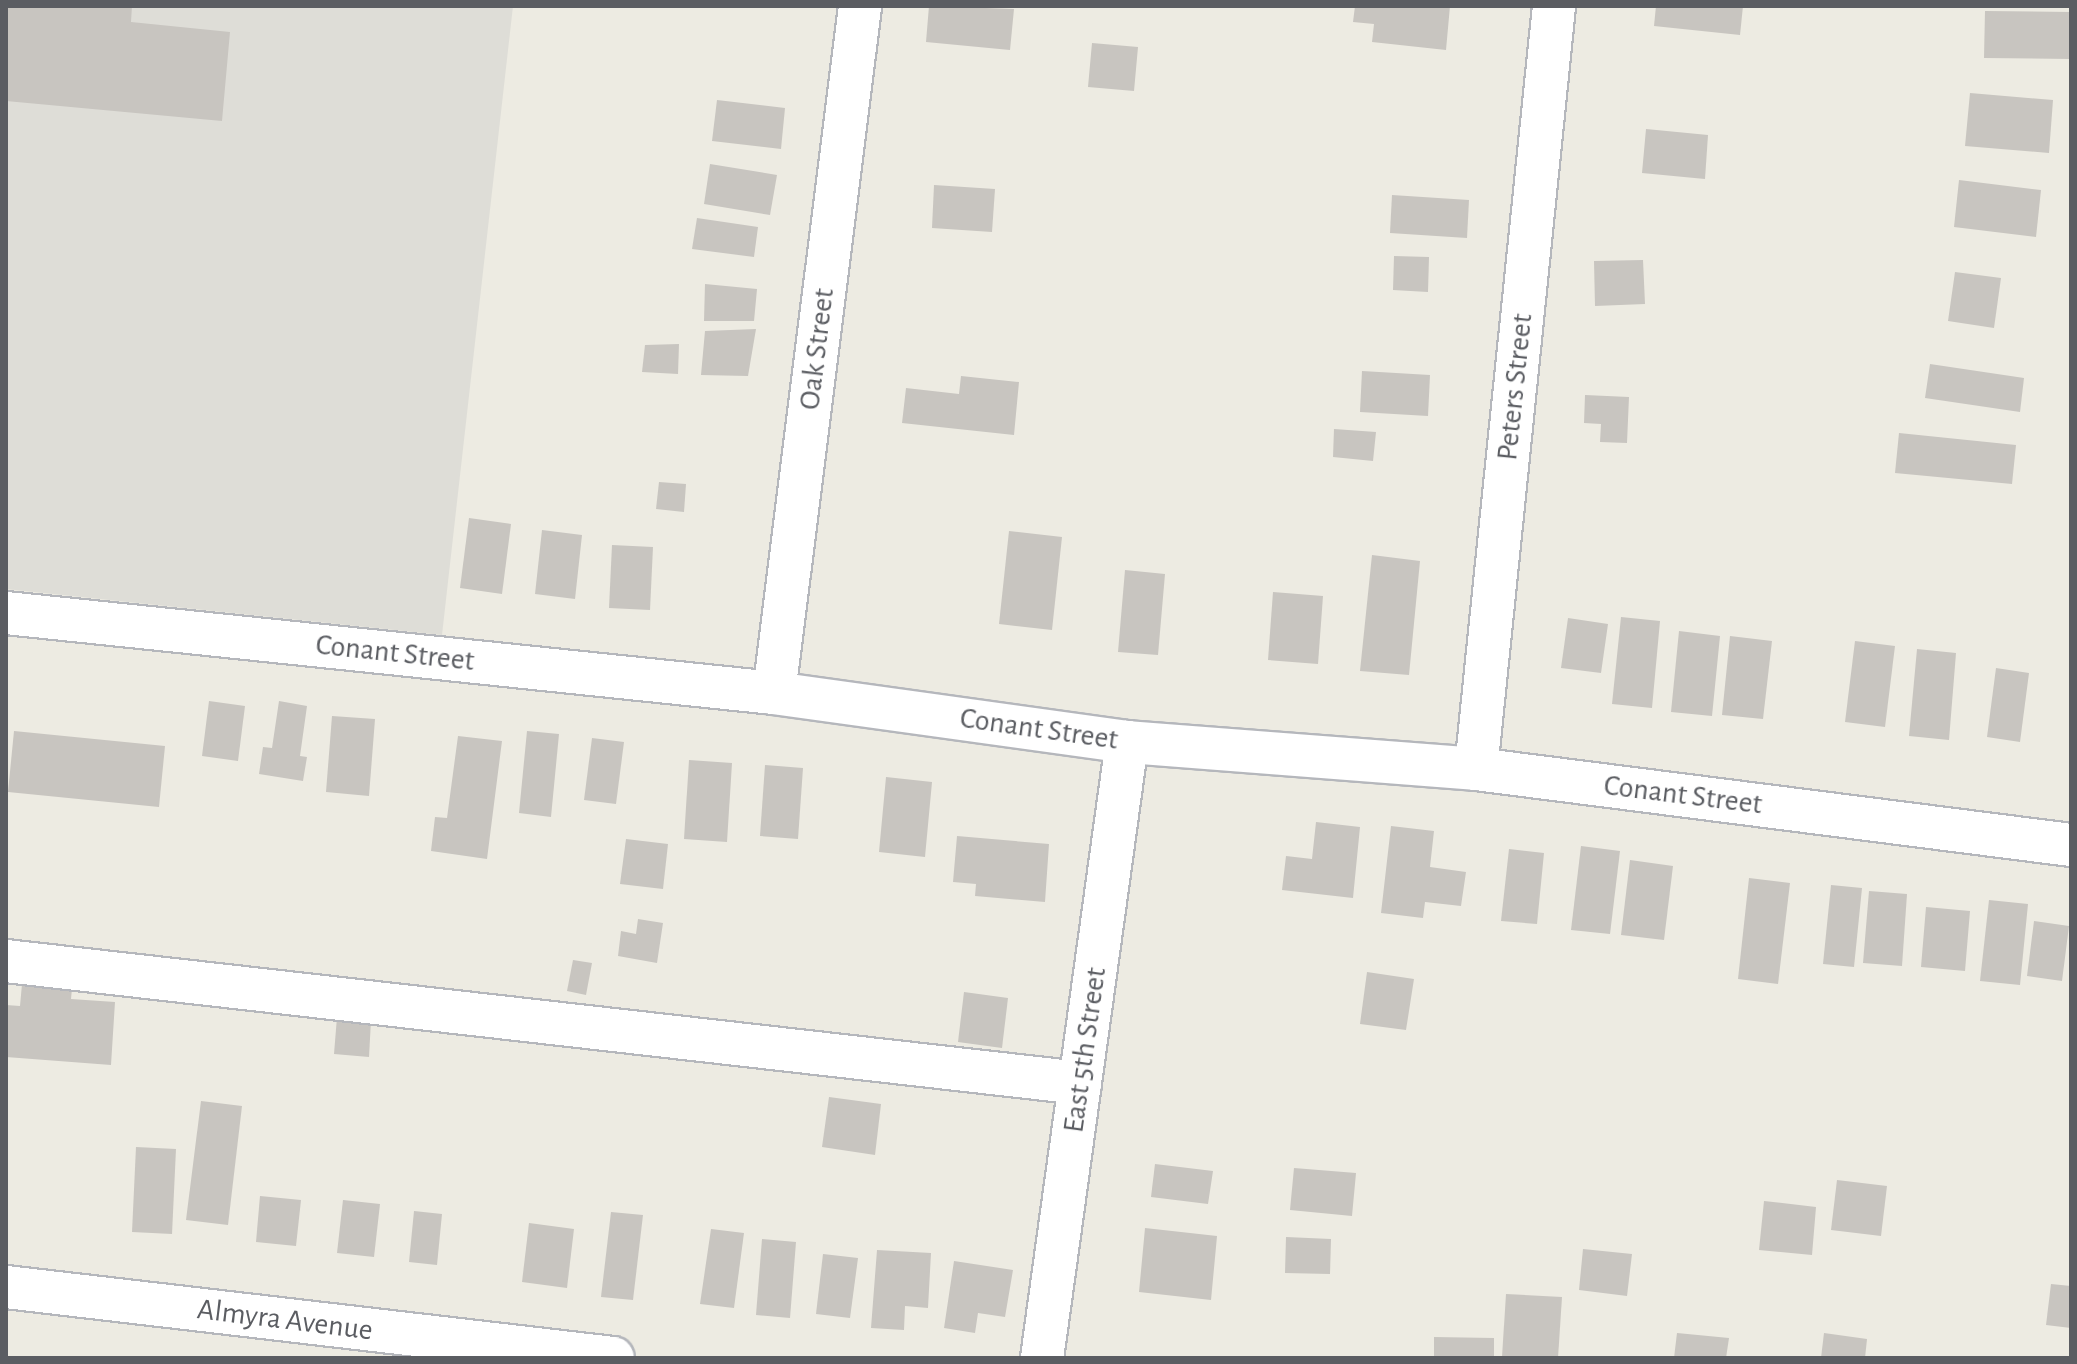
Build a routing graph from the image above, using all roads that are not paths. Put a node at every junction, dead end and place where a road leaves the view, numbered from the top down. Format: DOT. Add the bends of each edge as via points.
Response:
graph roads {
  1 [pos="860,6"];
  2 [pos="1554,6"];
  3 [pos="6,613"];
  4 [pos="774,693"];
  5 [pos="1127,742"];
  6 [pos="1476,769"];
  7 [pos="2071,844"];
  8 [pos="6,961"];
  9 [pos="1080,1083"];
  10 [pos="6,1287"];
  11 [pos="613,1358"];
  12 [pos="1042,1358"];
  1 -- 4 [label="street, Oak Street"];
  2 -- 6 [label="street, Peters Street"];
  3 -- 4 [label="street, Conant Street"];
  4 -- 5 [label="street, Conant Street"];
  5 -- 6 [label="street, Conant Street"];
  5 -- 9 [label="street, East 5th Street"];
  6 -- 7 [label="street, Conant Street"];
  8 -- 9 [label="street"];
  9 -- 12 [label="street, East 5th Street"];
  10 -- 11 [label="street, Almyra Avenue"];
}
